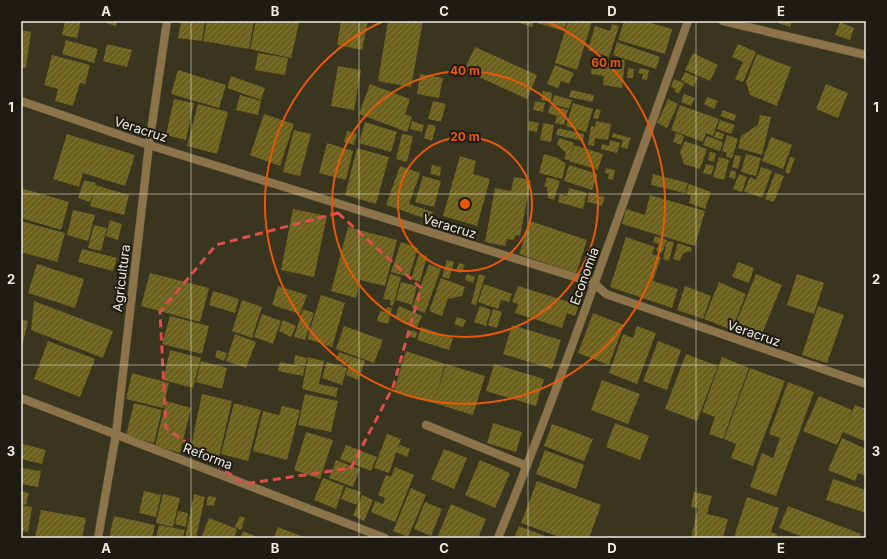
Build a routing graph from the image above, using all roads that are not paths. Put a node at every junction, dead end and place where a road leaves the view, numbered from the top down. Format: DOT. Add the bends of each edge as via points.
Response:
graph roads {
  1 [pos="167,21"];
  2 [pos="688,21"];
  3 [pos="723,21"];
  4 [pos="866,55"];
  5 [pos="21,101"];
  6 [pos="149,145"];
  7 [pos="594,283"];
  8 [pos="866,384"];
  9 [pos="21,398"];
  10 [pos="426,426"];
  11 [pos="116,434"];
  12 [pos="527,466"];
  13 [pos="98,538"];
  14 [pos="385,538"];
  15 [pos="498,538"];
  1 -- 6 [label="street, Agricultura"];
  2 -- 7 [label="street, Economía"];
  3 -- 4 [label="street"];
  5 -- 6 [label="street, Veracruz"];
  6 -- 7 [label="street, Veracruz"];
  6 -- 11 [label="street, Agricultura"];
  7 -- 8 [label="street, Veracruz" via="606,294"];
  7 -- 12 [label="street, Economía"];
  9 -- 11 [label="street, Reforma"];
  10 -- 12 [label="street"];
  11 -- 13 [label="street, Agricultura"];
  11 -- 14 [label="street, Reforma"];
  12 -- 15 [label="street, Economía"];
}
